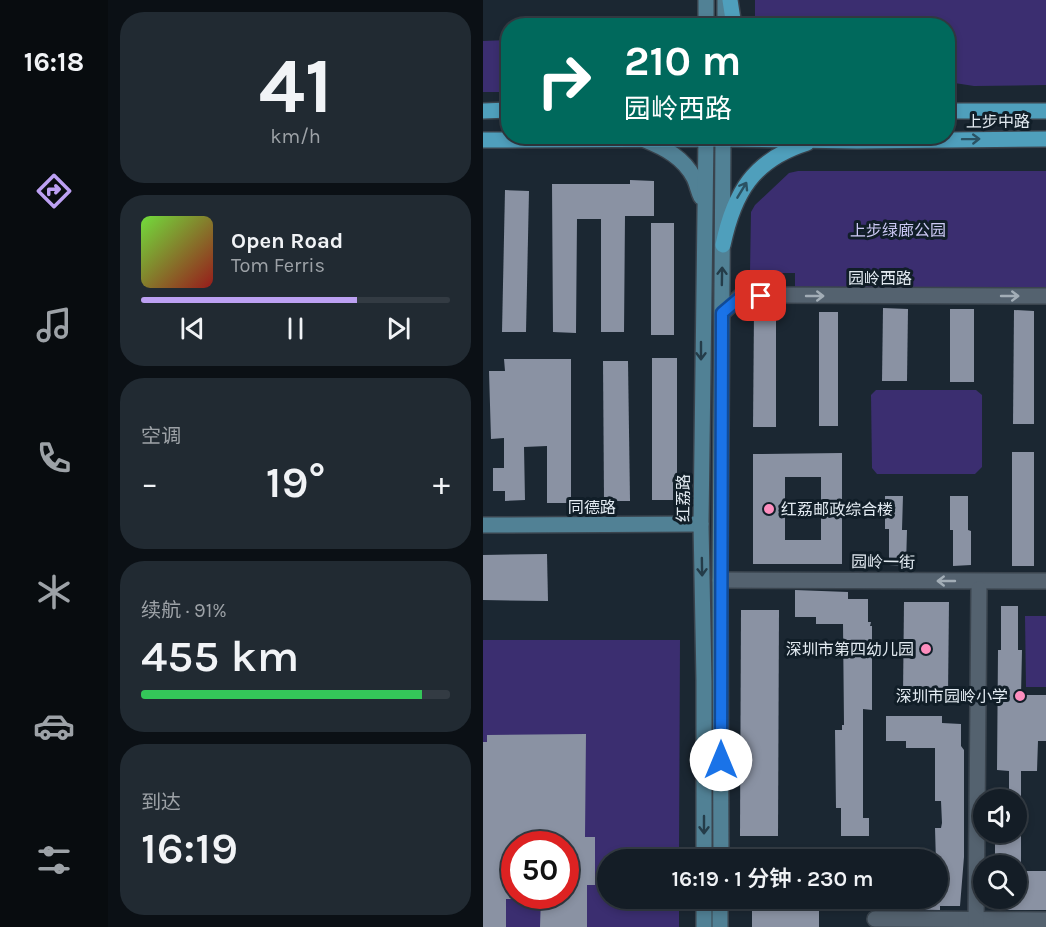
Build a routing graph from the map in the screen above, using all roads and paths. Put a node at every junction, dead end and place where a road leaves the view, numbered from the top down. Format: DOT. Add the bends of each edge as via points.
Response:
graph roads {
  1 [pos="706,0"];
  2 [pos="725,0"];
  3 [pos="730,0"];
  4 [pos="706,18"];
  5 [pos="725,18"];
  6 [pos="733,18"];
  7 [pos="501,110"];
  8 [pos="483,111"];
  9 [pos="955,111"];
  10 [pos="1046,111"];
  11 [pos="955,139"];
  12 [pos="1046,139"];
  13 [pos="483,140"];
  14 [pos="501,140"];
  15 [pos="654,144"];
  16 [pos="706,144"];
  17 [pos="723,144"];
  18 [pos="805,144"];
  19 [pos="705,229"];
  20 [pos="723,245"];
  21 [pos="1046,296"];
  22 [pos="722,313"];
  23 [pos="701,524"];
  24 [pos="483,525"];
  25 [pos="720,580"];
  26 [pos="1046,581"];
  27 [pos="978,589"];
  28 [pos="704,849"];
  29 [pos="721,849"];
  30 [pos="704,909"];
  31 [pos="720,909"];
  32 [pos="875,919"];
  33 [pos="1046,920"];
  34 [pos="976,923"];
  35 [pos="704,927"];
  36 [pos="720,927"];
  1 -- 4 [label="main road"];
  2 -- 5 [label="main road"];
  3 -- 6 [label="main road"];
  7 -- 8 [label="main road"];
  9 -- 10 [label="main road, 上步中路"];
  11 -- 12 [label="main road, 上步中路, one-way"];
  13 -- 14 [label="main road, 上步中路"];
  15 -- 19 [label="main road" via="680,160 694,178 702,199"];
  16 -- 19 [label="main road, 红荔路"];
  17 -- 20 [label="main road"];
  20 -- 18 [label="main road, one-way" via="735,202 752,176 782,153"];
  19 -- 23 [label="main road, 红荔路, one-way"];
  22 -- 20 [label="main road, one-way"];
  22 -- 21 [label="street, 园岭西路, one-way" via="742,296"];
  22 -- 25 [label="main road"];
  23 -- 24 [label="main road, 同德路"];
  23 -- 28 [label="main road, 红荔路, one-way"];
  26 -- 25 [label="street, 园岭一街, one-way"];
  25 -- 29 [label="main road"];
  27 -- 34 [label="street"];
  30 -- 35 [label="main road"];
  31 -- 36 [label="main road"];
  32 -- 34 [label="street"];
  33 -- 34 [label="street"];
}
